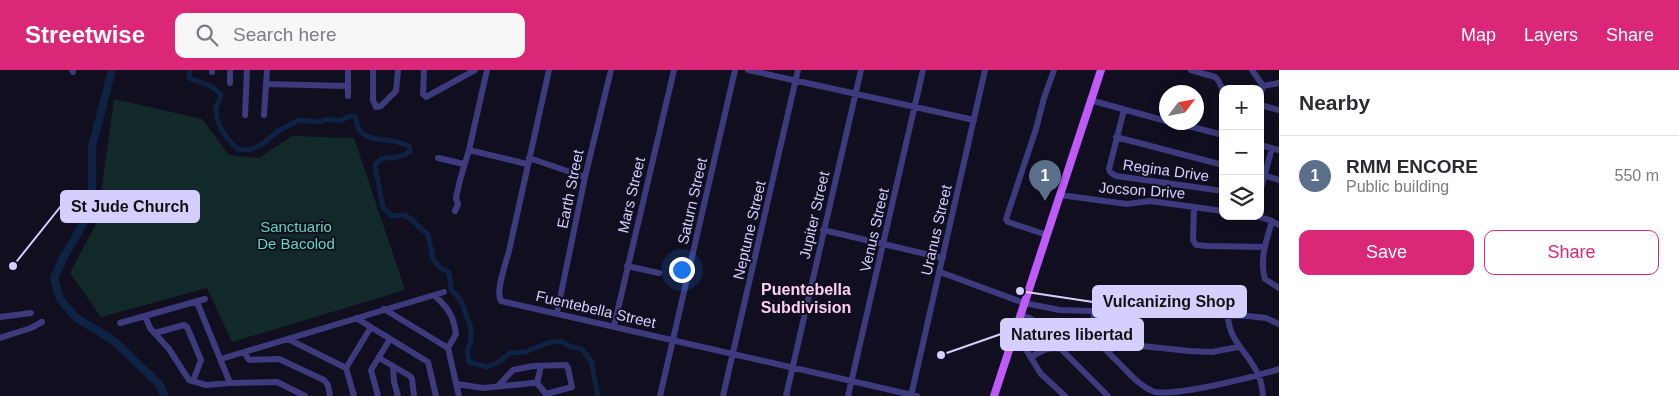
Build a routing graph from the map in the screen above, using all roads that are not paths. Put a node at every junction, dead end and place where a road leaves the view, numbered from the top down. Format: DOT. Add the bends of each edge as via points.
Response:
graph roads {
  1 [pos="230,70"];
  2 [pos="247,70"];
  3 [pos="267,70"];
  4 [pos="348,70"];
  5 [pos="373,70"];
  6 [pos="398,70"];
  7 [pos="424,70"];
  8 [pos="475,70"];
  9 [pos="487,70"];
  10 [pos="549,70"];
  11 [pos="611,70"];
  12 [pos="674,70"];
  13 [pos="735,70"];
  14 [pos="748,70"];
  15 [pos="798,70"];
  16 [pos="860,70"];
  17 [pos="923,70"];
  18 [pos="985,70"];
  19 [pos="1054,70"];
  20 [pos="1101,70"];
  21 [pos="1191,70"];
  22 [pos="1252,70"];
  23 [pos="796,81"];
  24 [pos="230,83"];
  25 [pos="1279,83"];
  26 [pos="266,84"];
  27 [pos="1220,85"];
  28 [pos="1262,85"];
  29 [pos="347,86"];
  30 [pos="1264,86"];
  31 [pos="855,94"];
  32 [pos="348,96"];
  33 [pos="1090,100"];
  34 [pos="1264,107"];
  35 [pos="916,108"];
  36 [pos="1124,110"];
  37 [pos="1279,110"];
  38 [pos="245,115"];
  39 [pos="264,115"];
  40 [pos="1159,119"];
  41 [pos="974,120"];
  42 [pos="1204,130"];
  43 [pos="1219,134"];
  44 [pos="1116,137"];
  45 [pos="1264,146"];
  46 [pos="1272,148"];
  47 [pos="469,150"];
  48 [pos="1279,150"];
  49 [pos="438,158"];
  50 [pos="528,161"];
  51 [pos="1219,163"];
  52 [pos="464,164"];
  53 [pos="1264,172"];
  54 [pos="1264,175"];
  55 [pos="585,177"];
  56 [pos="1279,180"];
  57 [pos="1219,190"];
  58 [pos="1060,195"];
  59 [pos="1194,207"];
  60 [pos="1219,210"];
  61 [pos="455,212"];
  62 [pos="1264,218"];
  63 [pos="1272,220"];
  64 [pos="1279,225"];
  65 [pos="823,230"];
  66 [pos="1047,234"];
  67 [pos="884,244"];
  68 [pos="1264,247"];
  69 [pos="944,258"];
  70 [pos="628,266"];
  71 [pos="940,272"];
  72 [pos="660,273"];
  73 [pos="1279,288"];
  74 [pos="444,292"];
  75 [pos="434,295"];
  76 [pos="205,299"];
  77 [pos="197,302"];
  78 [pos="1024,303"];
  79 [pos="384,309"];
  80 [pos="1094,312"];
  81 [pos="31,313"];
  82 [pos="557,313"];
  83 [pos="1020,315"];
  84 [pos="1228,315"];
  85 [pos="145,316"];
  86 [pos="0,317"];
  87 [pos="356,318"];
  88 [pos="42,322"];
  89 [pos="120,323"];
  90 [pos="1279,324"];
  91 [pos="614,326"];
  92 [pos="370,328"];
  93 [pos="1015,332"];
  94 [pos="155,333"];
  95 [pos="1052,336"];
  96 [pos="0,338"];
  97 [pos="288,339"];
  98 [pos="390,339"];
  99 [pos="673,340"];
  100 [pos="1238,347"];
  101 [pos="448,348"];
  102 [pos="244,352"];
  103 [pos="1108,352"];
  104 [pos="733,355"];
  105 [pos="1030,357"];
  106 [pos="378,358"];
  107 [pos="221,359"];
  108 [pos="393,366"];
  109 [pos="541,366"];
  110 [pos="793,367"];
  111 [pos="346,368"];
  112 [pos="1279,369"];
  113 [pos="1259,376"];
  114 [pos="193,381"];
  115 [pos="851,381"];
  116 [pos="230,383"];
  117 [pos="537,383"];
  118 [pos="457,384"];
  119 [pos="498,386"];
  120 [pos="483,388"];
  121 [pos="546,395"];
  122 [pos="305,396"];
  123 [pos="330,396"];
  124 [pos="354,396"];
  125 [pos="378,396"];
  126 [pos="398,396"];
  127 [pos="414,396"];
  128 [pos="436,396"];
  129 [pos="459,396"];
  130 [pos="484,396"];
  131 [pos="660,396"];
  132 [pos="723,396"];
  133 [pos="786,396"];
  134 [pos="848,396"];
  135 [pos="913,396"];
  136 [pos="994,396"];
  137 [pos="1065,396"];
  138 [pos="1108,396"];
  139 [pos="1263,396"];
  1 -- 24 [label="street"];
  2 -- 38 [label="street"];
  3 -- 26 [label="street"];
  4 -- 29 [label="street"];
  5 -- 6 [label="street" via="374,102 378,107 396,91"];
  7 -- 8 [label="street" via="423,94 426,97"];
  9 -- 47 [label="street"];
  10 -- 50 [label="street, Fuentebella Street"];
  11 -- 55 [label="street, Earth Street"];
  12 -- 70 [label="street, Mars Street"];
  13 -- 99 [label="street, Saturn Street"];
  14 -- 23 [label="street"];
  15 -- 23 [label="street, Neptune Street"];
  16 -- 31 [label="street, Jupiter Street"];
  17 -- 35 [label="street, Venus Street"];
  18 -- 41 [label="street, Uranus Street"];
  19 -- 66 [label="street" via="1006,219"];
  20 -- 33 [label="main road"];
  21 -- 27 [label="street" via="1215,78"];
  22 -- 28 [label="street"];
  23 -- 31 [label="street"];
  23 -- 104 [label="street, Neptune Street"];
  25 -- 30 [label="street"];
  26 -- 29 [label="street"];
  26 -- 39 [label="street"];
  29 -- 32 [label="street"];
  31 -- 35 [label="street"];
  31 -- 65 [label="street, Jupiter Street"];
  33 -- 36 [label="street"];
  33 -- 58 [label="main road"];
  34 -- 37 [label="street"];
  35 -- 41 [label="street"];
  35 -- 67 [label="street, Venus Street"];
  36 -- 40 [label="street"];
  36 -- 44 [label="street"];
  41 -- 69 [label="street, Uranus Street"];
  42 -- 43 [label="street"];
  44 -- 51 [label="street"];
  44 -- 57 [label="street, Regina Drive" via="1109,169 1116,176"];
  45 -- 46 [label="street"];
  46 -- 48 [label="street"];
  46 -- 53 [label="street"];
  47 -- 50 [label="street"];
  47 -- 52 [label="street"];
  49 -- 52 [label="street"];
  50 -- 55 [label="street"];
  50 -- 82 [label="street, Fuentebella Street" via="498,298 502,302"];
  52 -- 61 [label="street"];
  54 -- 56 [label="street"];
  55 -- 82 [label="street, Earth Street"];
  58 -- 59 [label="street, Jocson Drive" via="1127,204 1150,201"];
  58 -- 66 [label="main road"];
  59 -- 60 [label="street, Jocson Drive"];
  59 -- 68 [label="street" via="1193,240 1196,245"];
  62 -- 63 [label="street"];
  63 -- 64 [label="street"];
  63 -- 68 [label="street"];
  65 -- 67 [label="street"];
  65 -- 110 [label="street, Jupiter Street"];
  66 -- 78 [label="main road"];
  67 -- 69 [label="street"];
  67 -- 115 [label="street, Venus Street"];
  68 -- 73 [label="street" via="1264,279"];
  69 -- 71 [label="street, Uranus Street"];
  70 -- 72 [label="street"];
  70 -- 91 [label="street, Mars Street"];
  71 -- 78 [label="street"];
  71 -- 135 [label="street, Uranus Street"];
  74 -- 75 [label="street"];
  75 -- 79 [label="street"];
  75 -- 101 [label="street" via="454,321 456,334"];
  76 -- 77 [label="street"];
  77 -- 85 [label="street"];
  77 -- 107 [label="street"];
  78 -- 80 [label="street"];
  78 -- 83 [label="main road"];
  79 -- 87 [label="street"];
  79 -- 101 [label="street"];
  80 -- 84 [label="street"];
  80 -- 103 [label="street" via="1095,336"];
  81 -- 86 [label="street"];
  82 -- 91 [label="street, Fuentebella Street"];
  83 -- 93 [label="main road"];
  83 -- 95 [label="street" via="1030,318"];
  84 -- 90 [label="street" via="1266,318"];
  84 -- 100 [label="street"];
  85 -- 89 [label="street"];
  85 -- 94 [label="street"];
  87 -- 92 [label="street"];
  87 -- 97 [label="street"];
  88 -- 96 [label="street"];
  91 -- 99 [label="street, Fuentebella Street"];
  92 -- 98 [label="street"];
  92 -- 111 [label="street"];
  93 -- 105 [label="street"];
  93 -- 136 [label="main road"];
  94 -- 114 [label="street" via="187,378"];
  94 -- 114 [label="street" via="184,325 187,327 200,360"];
  97 -- 102 [label="street"];
  97 -- 111 [label="street"];
  98 -- 106 [label="street"];
  98 -- 128 [label="street" via="428,362"];
  99 -- 104 [label="street, Fuentebella Street"];
  99 -- 131 [label="street, Saturn Street"];
  100 -- 103 [label="street" via="1212,352 1118,344"];
  100 -- 113 [label="street"];
  101 -- 118 [label="street"];
  102 -- 107 [label="street"];
  102 -- 123 [label="street" via="249,360 279,359 324,380"];
  103 -- 113 [label="street" via="1146,388 1163,394"];
  104 -- 110 [label="street, Fuentebella Street"];
  104 -- 132 [label="street, Neptune Street"];
  105 -- 137 [label="street" via="1041,374"];
  105 -- 138 [label="street" via="1054,347 1061,349"];
  106 -- 108 [label="street"];
  106 -- 125 [label="street" via="371,370"];
  107 -- 116 [label="street"];
  108 -- 126 [label="street"];
  108 -- 127 [label="street" via="411,377"];
  109 -- 117 [label="street"];
  109 -- 119 [label="street" via="512,370"];
  109 -- 121 [label="street" via="566,365 572,386"];
  110 -- 115 [label="street, Fuentebella Street"];
  110 -- 133 [label="street, Jupiter Street"];
  111 -- 124 [label="street"];
  112 -- 113 [label="street"];
  113 -- 139 [label="street"];
  114 -- 116 [label="street" via="206,386"];
  115 -- 134 [label="street, Venus Street"];
  115 -- 135 [label="street, Fuentebella Street"];
  116 -- 122 [label="street" via="277,382"];
  117 -- 119 [label="street"];
  117 -- 121 [label="street"];
  118 -- 120 [label="street"];
  118 -- 129 [label="street"];
  119 -- 120 [label="street"];
  120 -- 130 [label="street"];
}
